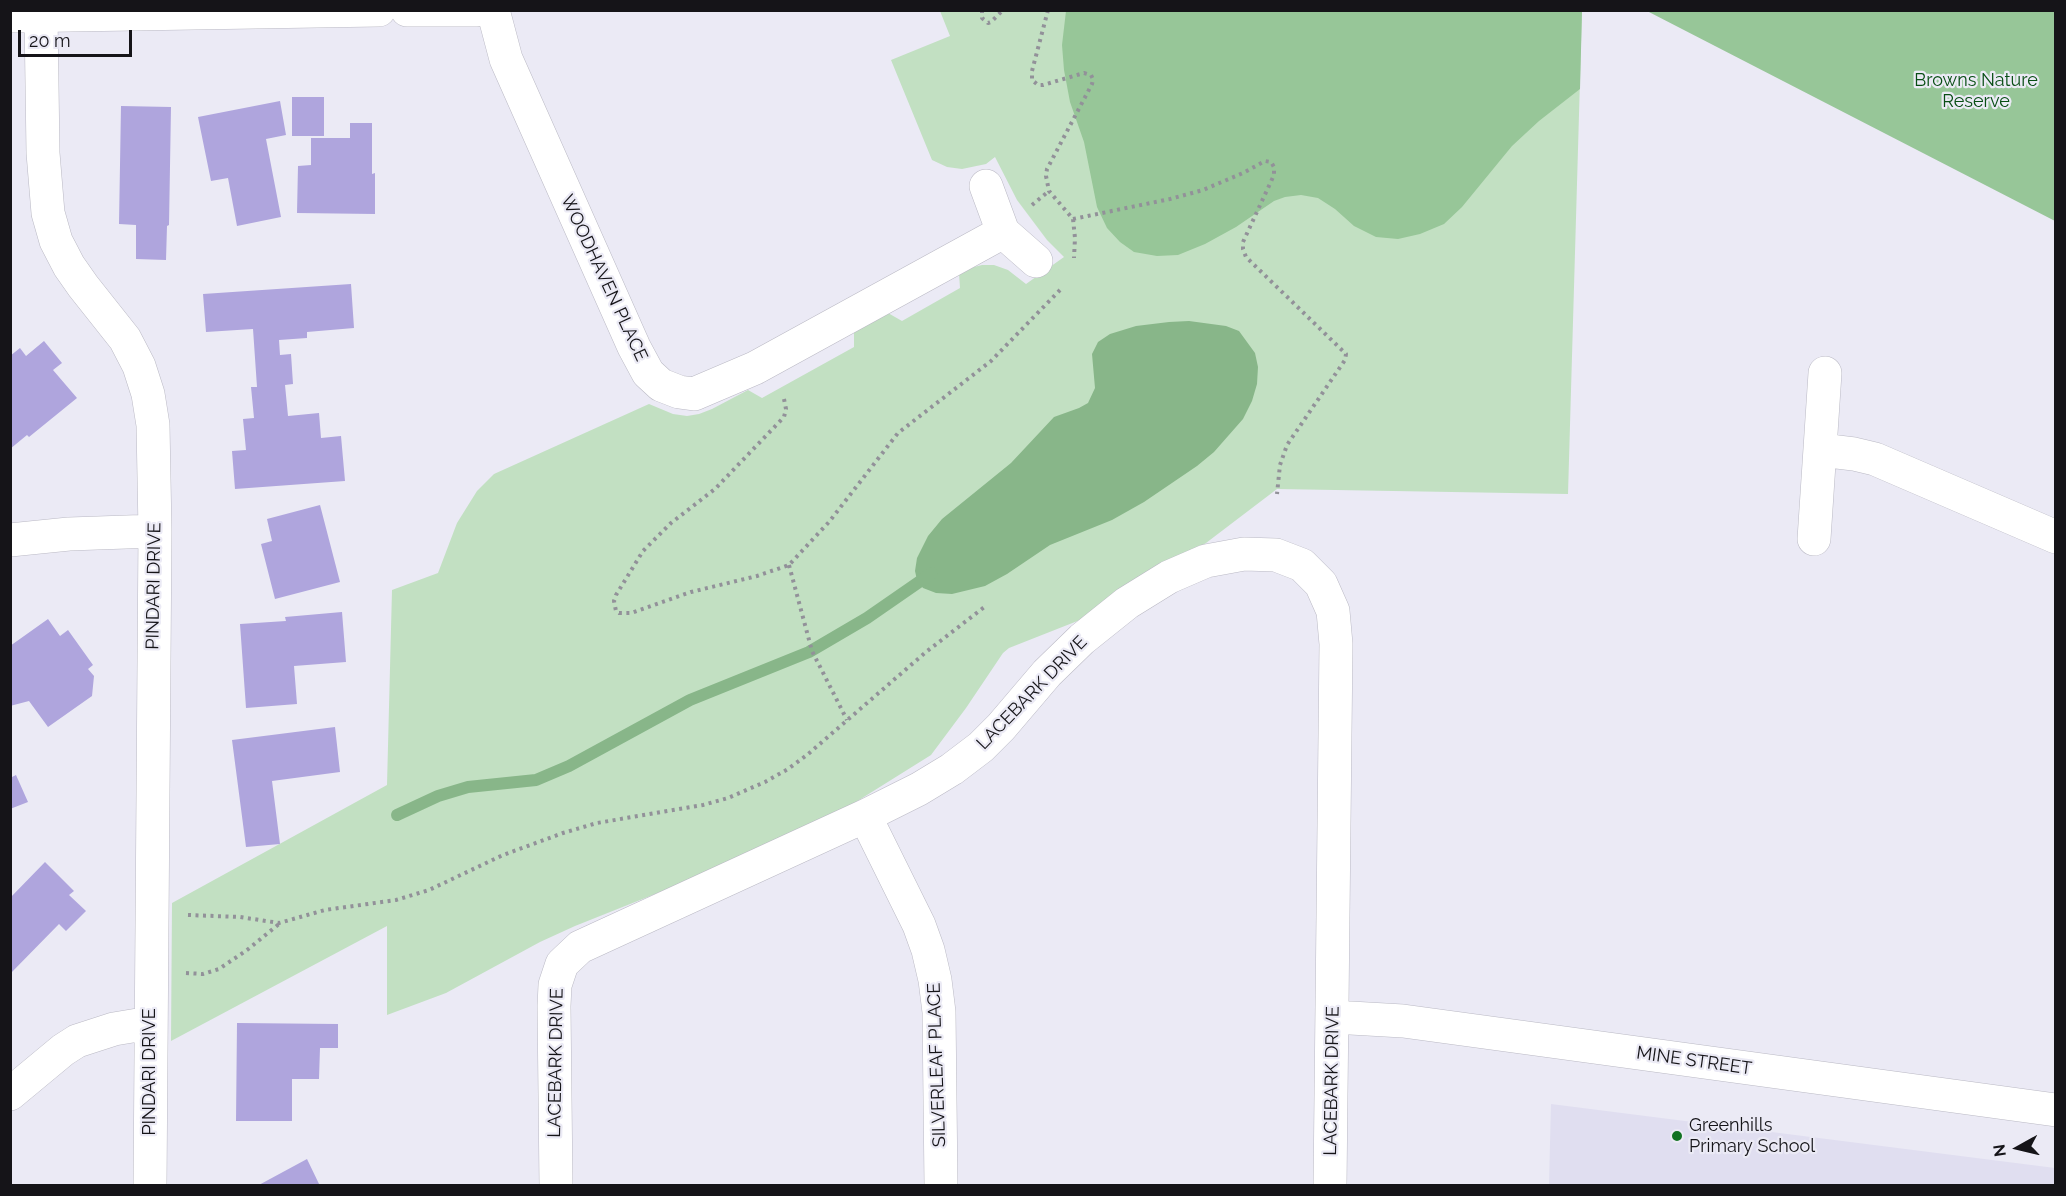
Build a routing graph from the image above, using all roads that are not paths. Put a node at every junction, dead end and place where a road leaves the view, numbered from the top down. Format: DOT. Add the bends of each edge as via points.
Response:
graph roads {
  1 [pos="379,10"];
  2 [pos="407,10"];
  3 [pos="477,10"];
  4 [pos="493,10"];
  5 [pos="150,12"];
  6 [pos="26,16"];
  7 [pos="986,186"];
  8 [pos="1003,232"];
  9 [pos="1036,261"];
  10 [pos="1825,373"];
  11 [pos="1821,450"];
  12 [pos="155,531"];
  13 [pos="2055,537"];
  14 [pos="1814,539"];
  15 [pos="10,540"];
  16 [pos="865,816"];
  17 [pos="1333,1017"];
  18 [pos="150,1023"];
  19 [pos="10,1094"];
  20 [pos="2055,1110"];
  21 [pos="150,1185"];
  22 [pos="556,1185"];
  23 [pos="941,1185"];
  24 [pos="1330,1185"];
  1 -- 5 [label="street"];
  2 -- 3 [label="street"];
  4 -- 8 [label="street, WOODHAVEN PLACE" via="506,59 634,347 648,373 661,385 694,394 736,377"];
  5 -- 6 [label="street"];
  6 -- 12 [label="street, PINDARI DRIVE" via="48,213 69,266 125,339 139,366 153,426"];
  7 -- 8 [label="street"];
  8 -- 9 [label="street"];
  10 -- 11 [label="street"];
  11 -- 13 [label="street" via="1875,459"];
  11 -- 14 [label="street"];
  12 -- 15 [label="street"];
  12 -- 18 [label="street, PINDARI DRIVE"];
  16 -- 17 [label="street, LACEBARK DRIVE" via="919,789 981,747 1082,639 1127,603 1169,577 1206,561 1244,554 1276,555 1302,565 1321,584 1333,611 1336,644"];
  16 -- 22 [label="street, LACEBARK DRIVE" via="580,947 562,964 554,1006"];
  16 -- 23 [label="street, SILVERLEAF PLACE" via="919,925 935,980 939,1012"];
  17 -- 20 [label="street, MINE STREET" via="1403,1021"];
  17 -- 24 [label="street, LACEBARK DRIVE"];
  18 -- 19 [label="street" via="77,1041"];
  18 -- 21 [label="street, PINDARI DRIVE"];
}
